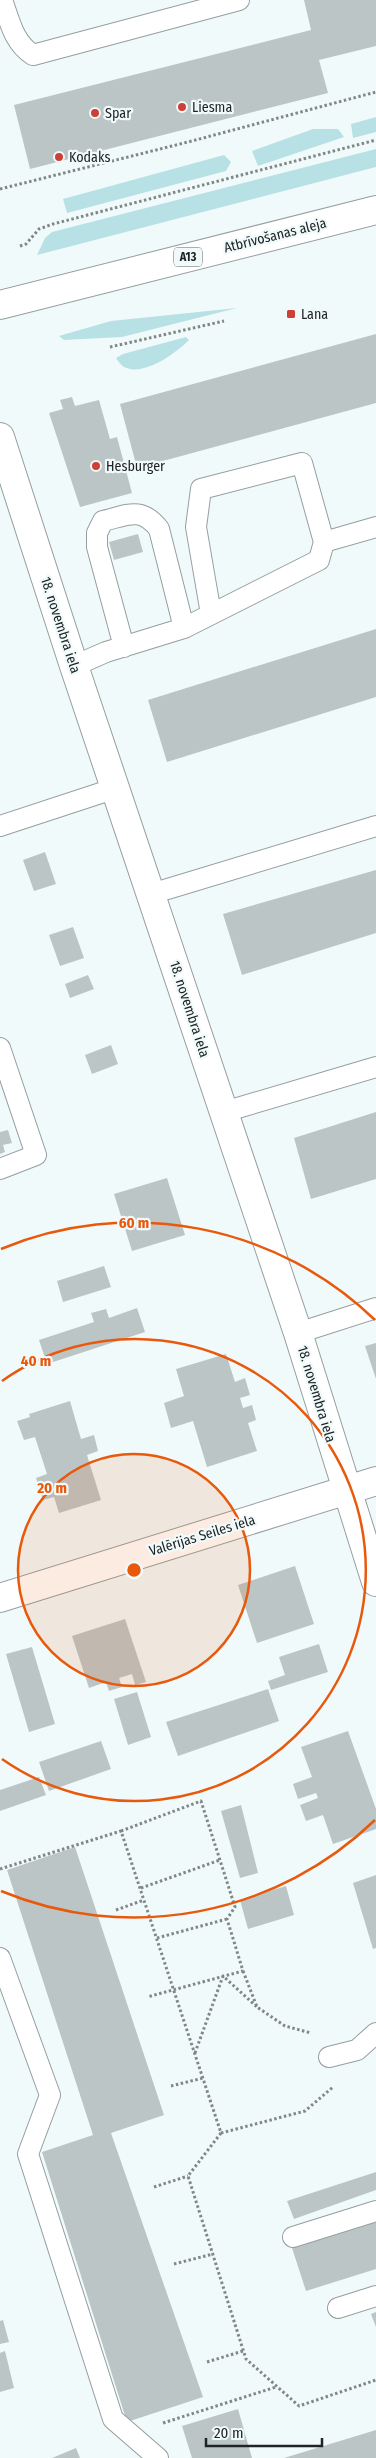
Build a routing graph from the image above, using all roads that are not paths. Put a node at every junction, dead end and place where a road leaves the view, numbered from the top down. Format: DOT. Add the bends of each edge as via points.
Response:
graph roads {
  1 [pos="2,0"];
  2 [pos="239,0"];
  3 [pos="376,210"];
  4 [pos="0,305"];
  5 [pos="0,437"];
  6 [pos="376,527"];
  7 [pos="324,542"];
  8 [pos="211,614"];
  9 [pos="184,628"];
  10 [pos="124,647"];
  11 [pos="74,666"];
  12 [pos="116,788"];
  13 [pos="0,826"];
  14 [pos="376,826"];
  15 [pos="151,894"];
  16 [pos="0,1048"];
  17 [pos="376,1067"];
  18 [pos="224,1112"];
  19 [pos="0,1169"];
  20 [pos="376,1308"];
  21 [pos="298,1333"];
  22 [pos="376,1481"];
  23 [pos="346,1491"];
  24 [pos="376,1582"];
  25 [pos="0,1598"];
  26 [pos="0,1958"];
  27 [pos="376,2033"];
  28 [pos="329,2057"];
  29 [pos="376,2211"];
  30 [pos="293,2237"];
  31 [pos="376,2296"];
  32 [pos="338,2308"];
  33 [pos="158,2458"];
  1 -- 2 [label="lane" via="16,38 33,55"];
  3 -- 4 [label="street, Atbrīvošanas aleja / A13"];
  5 -- 11 [label="street, 18. novembra iela"];
  6 -- 7 [label="lane"];
  7 -- 8 [label="lane" via="319,560"];
  7 -- 8 [label="lane" via="302,463 201,489 196,527"];
  8 -- 9 [label="lane"];
  9 -- 10 [label="lane"];
  9 -- 10 [label="lane" via="159,529 150,517 138,513 103,521 97,533 98,547"];
  10 -- 11 [label="lane"];
  11 -- 12 [label="street, 18. novembra iela"];
  12 -- 13 [label="lane"];
  12 -- 15 [label="street, 18. novembra iela"];
  14 -- 15 [label="lane"];
  15 -- 18 [label="street, 18. novembra iela"];
  16 -- 19 [label="lane" via="36,1155"];
  17 -- 18 [label="lane"];
  18 -- 21 [label="street, 18. novembra iela"];
  20 -- 21 [label="lane"];
  21 -- 23 [label="street, 18. novembra iela"];
  22 -- 23 [label="street, Valērijas Seiles iela"];
  23 -- 24 [label="street, 18. novembra iela"];
  23 -- 25 [label="street, Valērijas Seiles iela"];
  26 -- 33 [label="lane" via="50,2095 28,2154 113,2419"];
  27 -- 28 [label="lane" via="357,2050"];
  29 -- 30 [label="lane"];
  31 -- 32 [label="lane"];
}
